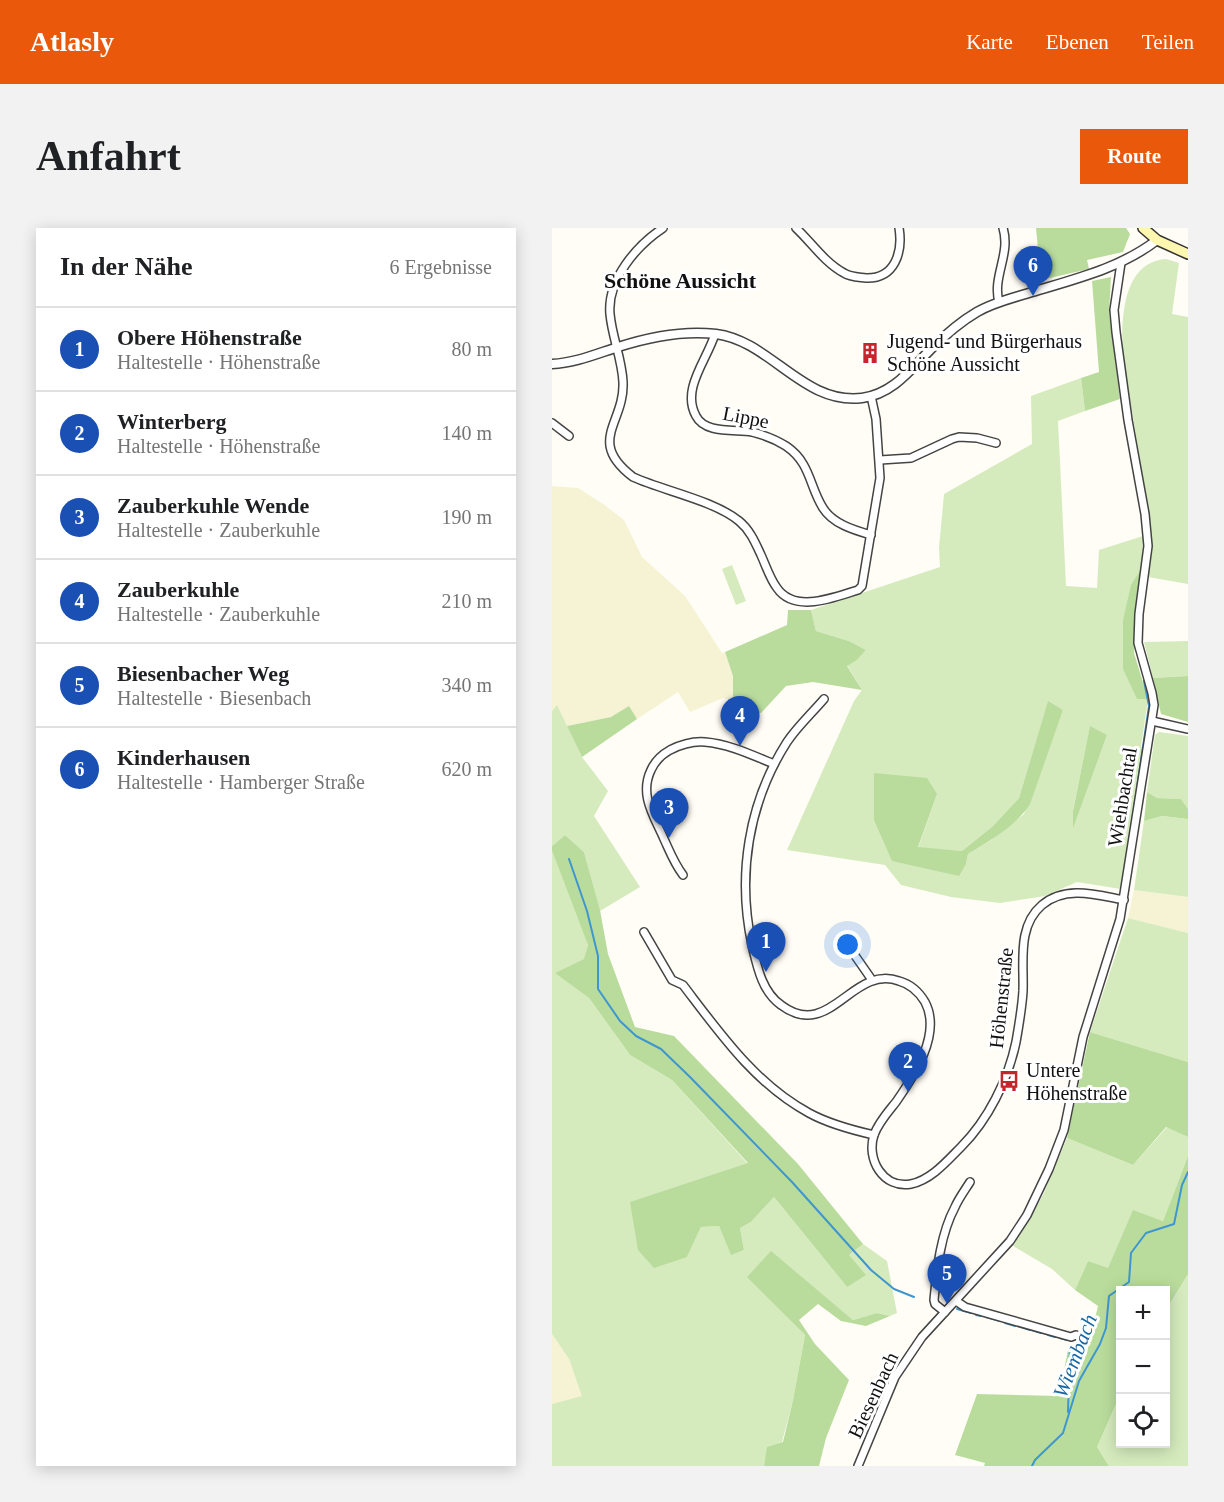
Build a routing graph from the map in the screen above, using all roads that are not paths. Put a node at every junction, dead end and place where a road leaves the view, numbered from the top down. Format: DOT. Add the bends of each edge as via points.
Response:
graph roads {
  1 [pos="663,228"];
  2 [pos="796,228"];
  3 [pos="899,228"];
  4 [pos="1003,228"];
  5 [pos="1143,228"];
  6 [pos="1157,240"];
  7 [pos="1188,254"];
  8 [pos="1121,263"];
  9 [pos="999,302"];
  10 [pos="715,334"];
  11 [pos="617,347"];
  12 [pos="552,364"];
  13 [pos="871,396"];
  14 [pos="552,423"];
  15 [pos="569,435"];
  16 [pos="996,443"];
  17 [pos="880,460"];
  18 [pos="871,535"];
  19 [pos="824,699"];
  20 [pos="1152,721"];
  21 [pos="1188,729"];
  22 [pos="774,764"];
  23 [pos="683,875"];
  24 [pos="1124,900"];
  25 [pos="644,932"];
  26 [pos="849,947"];
  27 [pos="872,980"];
  28 [pos="874,1136"];
  29 [pos="970,1182"];
  30 [pos="956,1301"];
  31 [pos="945,1312"];
  32 [pos="1076,1335"];
  33 [pos="858,1466"];
  1 -- 11 [label="street" via="637,252 615,284 610,313"];
  2 -- 3 [label="street" via="845,274 872,278 888,272 895,264"];
  4 -- 9 [label="street" via="1005,244 996,284"];
  5 -- 6 [label="main road"];
  6 -- 7 [label="main road"];
  6 -- 8 [label="street"];
  8 -- 9 [label="street"];
  8 -- 20 [label="street, Wiehbachtal" via="1114,310 1146,520 1148,546 1138,643 1152,693"];
  9 -- 13 [label="street" via="956,326 898,382"];
  10 -- 11 [label="street" via="656,336"];
  10 -- 13 [label="street" via="755,349 796,379 826,394"];
  10 -- 18 [label="street, Lippe" via="693,387 692,407 698,420 707,426 768,436 788,447 808,471 824,509 848,528"];
  11 -- 12 [label="street" via="583,359"];
  11 -- 18 [label="street" via="623,383 610,436 614,458 633,477 717,509 740,522 754,538 776,587 788,599 815,602 858,590"];
  13 -- 17 [label="street"];
  14 -- 15 [label="street"];
  16 -- 17 [label="street" via="959,437 912,458"];
  17 -- 18 [label="street"];
  19 -- 22 [label="street" via="788,740"];
  20 -- 21 [label="street"];
  20 -- 24 [label="street, Wiehbachtal"];
  22 -- 23 [label="street" via="703,742 681,745 655,762 647,778 648,805"];
  22 -- 27 [label="street" via="755,812 745,862 744,902 769,994 781,1006 797,1013 821,1013"];
  24 -- 28 [label="street, Höhenstraße" via="1091,894 1058,895 1034,913 1024,940 1020,1014 1010,1062 974,1133 934,1173 911,1184 888,1179 873,1159"];
  24 -- 30 [label="street, Wiehbachtal" via="1083,1037 1064,1130 1048,1169 1015,1234"];
  25 -- 28 [label="street" via="672,980 683,985 739,1055 775,1090 808,1113"];
  26 -- 27 [label="street"];
  27 -- 28 [label="street" via="895,979 916,991 929,1012 930,1026 922,1056"];
  29 -- 31 [label="street" via="952,1213 939,1259 934,1300"];
  30 -- 31 [label="street, Biesenbach"];
  30 -- 32 [label="street" via="965,1307 1071,1337"];
  31 -- 33 [label="street, Biesenbach" via="894,1377"];
}
